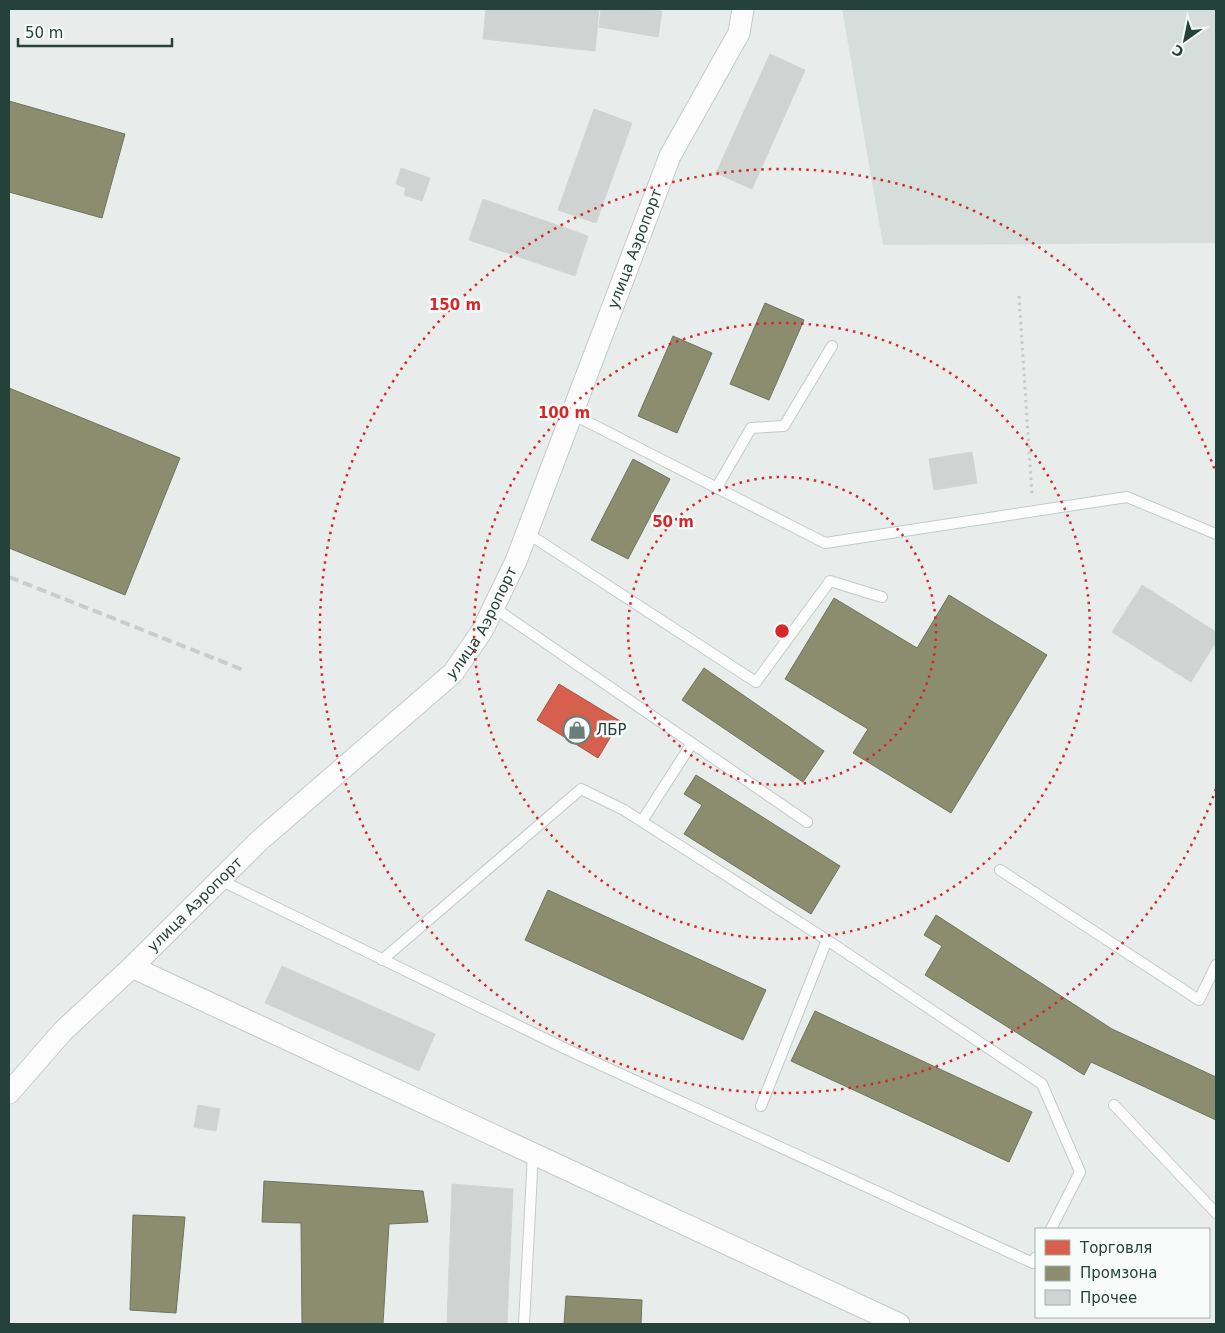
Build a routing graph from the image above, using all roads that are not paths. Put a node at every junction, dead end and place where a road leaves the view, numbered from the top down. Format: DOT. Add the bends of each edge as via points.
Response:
graph roads {
  1 [pos="743,9"];
  2 [pos="832,346"];
  3 [pos="572,414"];
  4 [pos="717,488"];
  5 [pos="526,534"];
  6 [pos="1216,534"];
  7 [pos="882,597"];
  8 [pos="493,607"];
  9 [pos="692,743"];
  10 [pos="642,821"];
  11 [pos="807,822"];
  12 [pos="1000,870"];
  13 [pos="220,880"];
  14 [pos="827,940"];
  15 [pos="382,960"];
  16 [pos="1216,965"];
  17 [pos="132,967"];
  18 [pos="9,1093"];
  19 [pos="1114,1105"];
  20 [pos="761,1106"];
  21 [pos="533,1154"];
  22 [pos="1216,1213"];
  23 [pos="1052,1228"];
  24 [pos="1035,1259"];
  25 [pos="524,1324"];
  26 [pos="899,1324"];
  1 -- 3 [label="street, улица Аэропорт" via="739,33 670,156"];
  2 -- 4 [label="lane" via="784,426 751,428"];
  3 -- 4 [label="lane"];
  3 -- 5 [label="street, улица Аэропорт"];
  4 -- 6 [label="lane" via="825,543 1127,497"];
  5 -- 7 [label="lane" via="756,682 830,581"];
  5 -- 8 [label="street, улица Аэропорт"];
  8 -- 9 [label="lane"];
  8 -- 13 [label="street, улица Аэропорт" via="482,631 453,672 260,840"];
  9 -- 10 [label="lane"];
  9 -- 11 [label="lane"];
  10 -- 14 [label="lane"];
  10 -- 15 [label="lane" via="581,789"];
  12 -- 16 [label="lane" via="1199,1000"];
  13 -- 15 [label="lane"];
  13 -- 17 [label="street, улица Аэропорт"];
  14 -- 20 [label="lane"];
  14 -- 23 [label="lane" via="1042,1084 1080,1172"];
  15 -- 24 [label="lane" via="566,1049 1033,1263"];
  17 -- 18 [label="street, улица Аэропорт" via="63,1031"];
  17 -- 21 [label="street"];
  19 -- 22 [label="lane"];
  21 -- 25 [label="lane"];
  21 -- 26 [label="street"];
}
